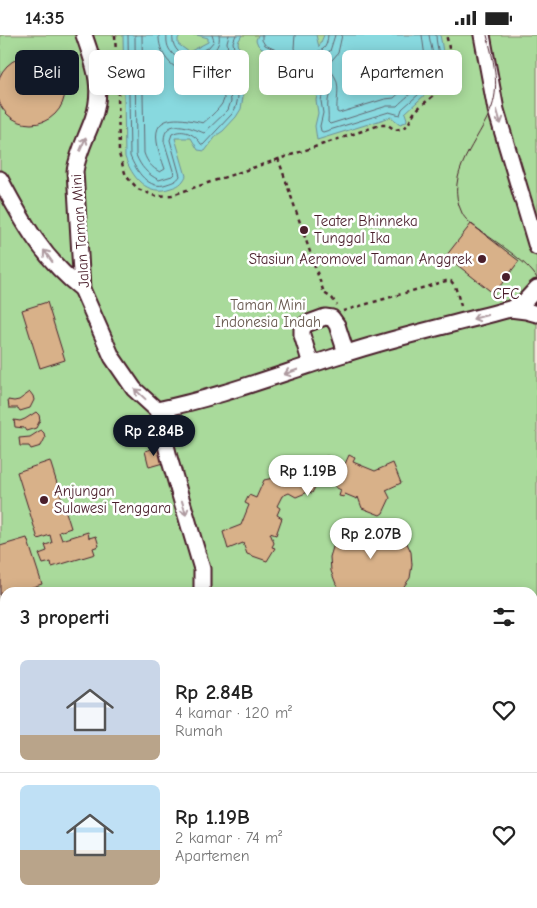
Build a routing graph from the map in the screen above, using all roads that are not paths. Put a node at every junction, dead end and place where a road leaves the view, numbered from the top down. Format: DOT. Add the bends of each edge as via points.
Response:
graph roads {
  1 [pos="84,35"];
  2 [pos="482,35"];
  3 [pos="0,179"];
  4 [pos="537,247"];
  5 [pos="537,287"];
  6 [pos="82,289"];
  7 [pos="510,309"];
  8 [pos="537,314"];
  9 [pos="346,353"];
  10 [pos="311,364"];
  11 [pos="157,410"];
  12 [pos="202,587"];
  6 -- 1 [label="lane, Jalan Taman Mini, one-way" via="75,171 77,157 94,117 98,94 97,74"];
  2 -- 4 [label="lane, one-way" via="496,110"];
  6 -- 3 [label="lane, one-way" via="55,266 17,211"];
  5 -- 7 [label="lane" via="524,302"];
  11 -- 6 [label="lane, Jalan Taman Mini, one-way" via="134,389 112,357"];
  7 -- 8 [label="lane"];
  7 -- 9 [label="lane, one-way"];
  9 -- 10 [label="lane"];
  9 -- 10 [label="lane" via="337,325 325,317 306,324 302,329"];
  10 -- 11 [label="lane, one-way" via="190,404"];
  11 -- 12 [label="lane, one-way" via="202,569"];
}
